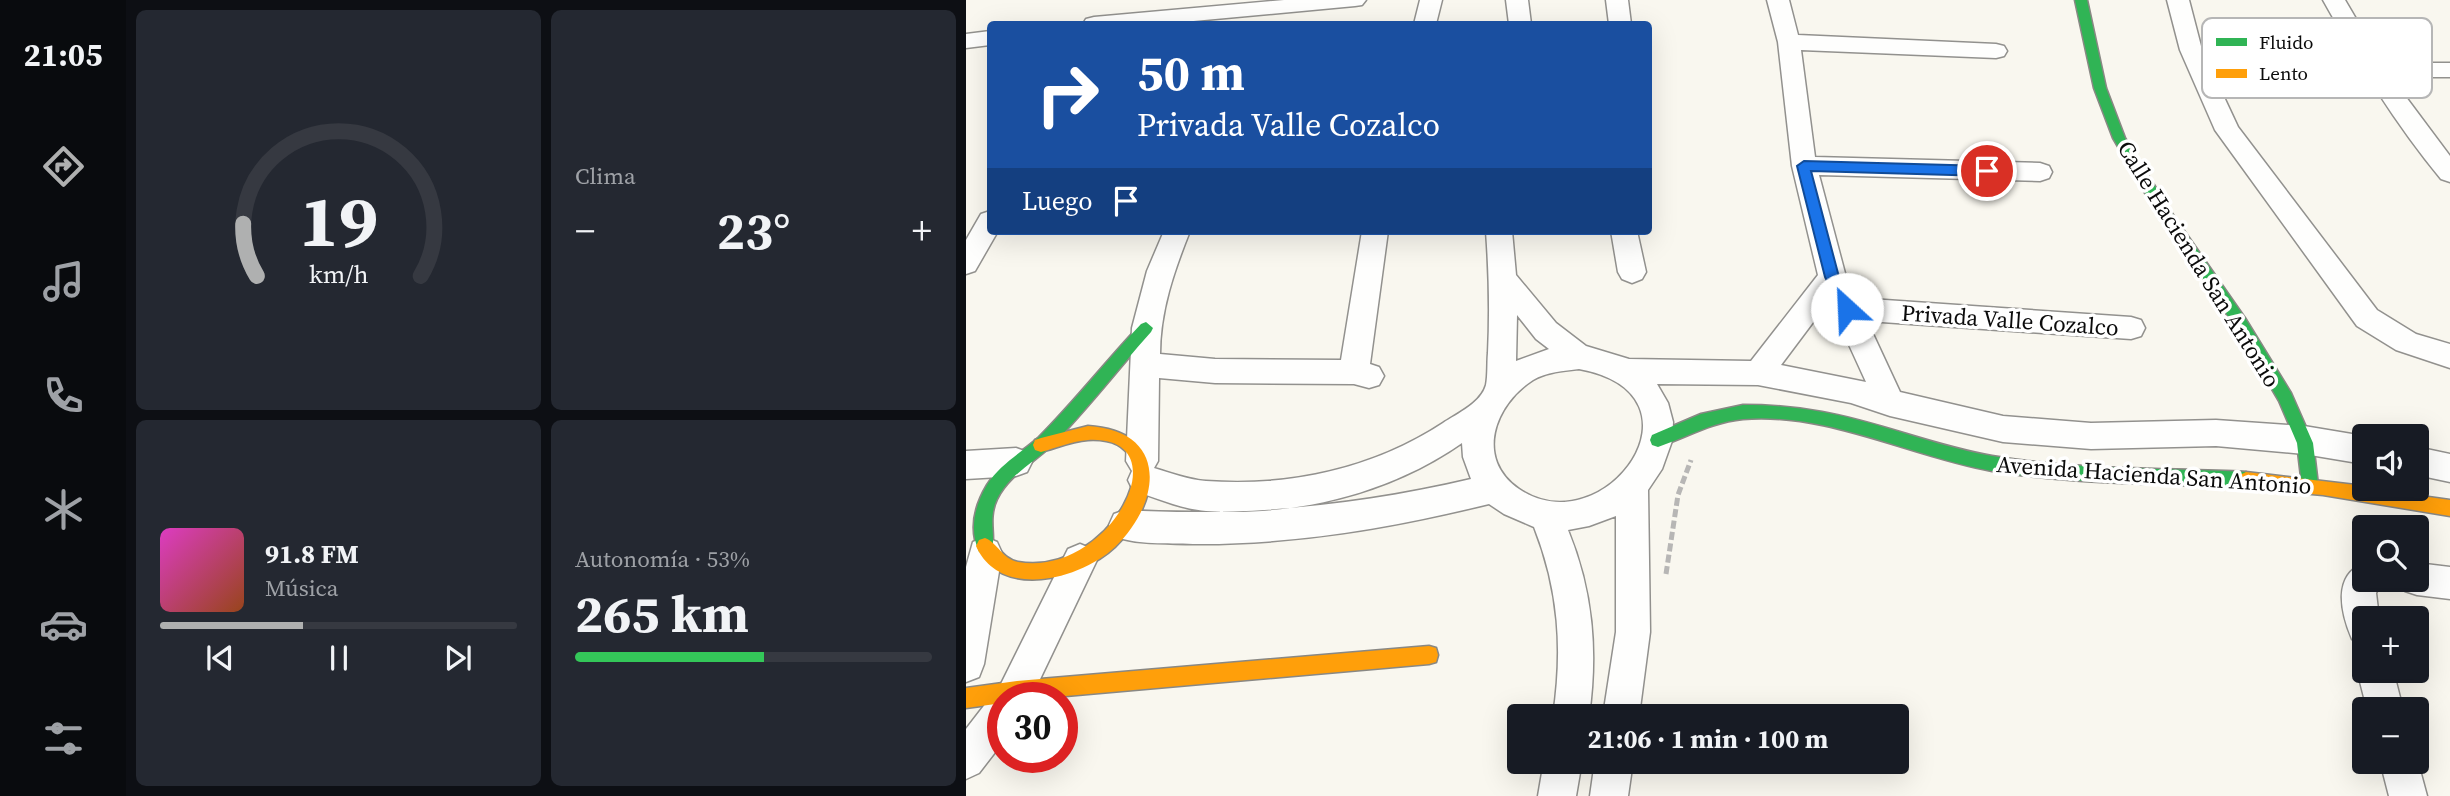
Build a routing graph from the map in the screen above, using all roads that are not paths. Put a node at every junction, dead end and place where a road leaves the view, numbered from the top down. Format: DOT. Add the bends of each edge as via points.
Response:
graph roads {
  1 [pos="1355,0"];
  2 [pos="1432,0"];
  3 [pos="1517,0"];
  4 [pos="1617,0"];
  5 [pos="1778,0"];
  6 [pos="2081,0"];
  7 [pos="2178,0"];
  8 [pos="2334,0"];
  9 [pos="1264,10"];
  10 [pos="2344,18"];
  11 [pos="1134,21"];
  12 [pos="1427,21"];
  13 [pos="1520,21"];
  14 [pos="1620,21"];
  15 [pos="987,38"];
  16 [pos="966,41"];
  17 [pos="1789,42"];
  18 [pos="1996,51"];
  19 [pos="2432,70"];
  20 [pos="2450,70"];
  21 [pos="2202,74"];
  22 [pos="2213,98"];
  23 [pos="2393,98"];
  24 [pos="1804,166"];
  25 [pos="2040,172"];
  26 [pos="2450,173"];
  27 [pos="987,226"];
  28 [pos="1175,235"];
  29 [pos="1375,235"];
  30 [pos="1499,235"];
  31 [pos="1625,235"];
  32 [pos="966,264"];
  33 [pos="1632,272"];
  34 [pos="1832,277"];
  35 [pos="1504,280"];
  36 [pos="1847,309"];
  37 [pos="1146,328"];
  38 [pos="2131,328"];
  39 [pos="2450,356"];
  40 [pos="1579,357"];
  41 [pos="1144,365"];
  42 [pos="1626,371"];
  43 [pos="1758,373"];
  44 [pos="1492,400"];
  45 [pos="1891,403"];
  46 [pos="1658,440"];
  47 [pos="2304,440"];
  48 [pos="2352,448"];
  49 [pos="1028,453"];
  50 [pos="2429,464"];
  51 [pos="966,465"];
  52 [pos="2450,468"];
  53 [pos="1143,471"];
  54 [pos="2310,485"];
  55 [pos="1494,488"];
  56 [pos="1632,488"];
  57 [pos="974,505"];
  58 [pos="2450,508"];
  59 [pos="1546,515"];
  60 [pos="1125,524"];
  61 [pos="985,553"];
  62 [pos="1080,560"];
  63 [pos="2429,580"];
  64 [pos="2450,583"];
  65 [pos="1429,655"];
  66 [pos="966,664"];
  67 [pos="1020,682"];
  68 [pos="1078,693"];
  69 [pos="966,698"];
  70 [pos="987,699"];
  71 [pos="1573,704"];
  72 [pos="1623,704"];
  73 [pos="987,732"];
  74 [pos="966,760"];
  75 [pos="1561,774"];
  76 [pos="1613,774"];
  77 [pos="2402,774"];
  78 [pos="1557,796"];
  79 [pos="1609,796"];
  80 [pos="2408,796"];
  1 -- 9 [label="street"];
  2 -- 12 [label="street"];
  3 -- 13 [label="street"];
  4 -- 14 [label="street"];
  5 -- 17 [label="street"];
  6 -- 47 [label="street, Calle Hacienda San Antonio" via="2101,90 2118,136 2235,313"];
  7 -- 21 [label="street"];
  8 -- 10 [label="street"];
  9 -- 11 [label="street"];
  15 -- 16 [label="street"];
  17 -- 18 [label="street"];
  17 -- 24 [label="street"];
  19 -- 20 [label="street"];
  22 -- 39 [label="street" via="2227,130 2367,318 2413,347"];
  23 -- 26 [label="street"];
  24 -- 25 [label="street"];
  24 -- 34 [label="street"];
  27 -- 32 [label="street"];
  28 -- 37 [label="street"];
  29 -- 41 [label="street" via="1361,374"];
  30 -- 35 [label="street"];
  31 -- 33 [label="street"];
  34 -- 36 [label="street"];
  34 -- 43 [label="street"];
  35 -- 40 [label="street" via="1546,331"];
  35 -- 44 [label="street" via="1504,330"];
  36 -- 38 [label="street, Privada Valle Cozalco"];
  36 -- 45 [label="street"];
  37 -- 41 [label="street"];
  37 -- 49 [label="street"];
  40 -- 42 [label="street"];
  40 -- 44 [label="street" via="1523,371"];
  41 -- 53 [label="street"];
  42 -- 43 [label="street, Avenida Hacienda San Antonio"];
  42 -- 46 [label="street" via="1647,392 1657,415"];
  43 -- 45 [label="street, Avenida Hacienda San Antonio" via="1851,390"];
  44 -- 53 [label="street" via="1432,447 1326,488 1268,496 1203,496"];
  44 -- 55 [label="street" via="1477,438 1480,464"];
  45 -- 47 [label="street, Avenida Hacienda San Antonio" via="2003,429 2091,436 2216,433"];
  46 -- 54 [label="street, Avenida Hacienda San Antonio" via="1692,423 1760,410 1799,414 1977,461 2028,469"];
  46 -- 56 [label="street" via="1650,465"];
  47 -- 48 [label="street, Avenida Hacienda San Antonio"];
  47 -- 54 [label="street, Calle Hacienda San Antonio"];
  49 -- 51 [label="street"];
  49 -- 53 [label="street" via="1069,434 1096,432 1116,436 1132,446"];
  49 -- 57 [label="street"];
  50 -- 52 [label="street"];
  53 -- 60 [label="street" via="1139,502"];
  54 -- 58 [label="street, Avenida Hacienda San Antonio"];
  55 -- 59 [label="street" via="1517,506"];
  55 -- 60 [label="street" via="1414,508 1282,528"];
  56 -- 59 [label="street" via="1607,505 1577,515"];
  56 -- 72 [label="street" via="1633,632"];
  57 -- 61 [label="street"];
  59 -- 71 [label="street" via="1560,548 1578,625"];
  60 -- 62 [label="street"];
  61 -- 62 [label="street" via="1002,567 1027,573 1054,571"];
  61 -- 66 [label="street"];
  62 -- 67 [label="street"];
  63 -- 64 [label="street"];
  65 -- 68 [label="street"];
  69 -- 70 [label="street"];
  73 -- 74 [label="street"];
  75 -- 78 [label="street"];
  76 -- 79 [label="street"];
  77 -- 80 [label="street"];
}
